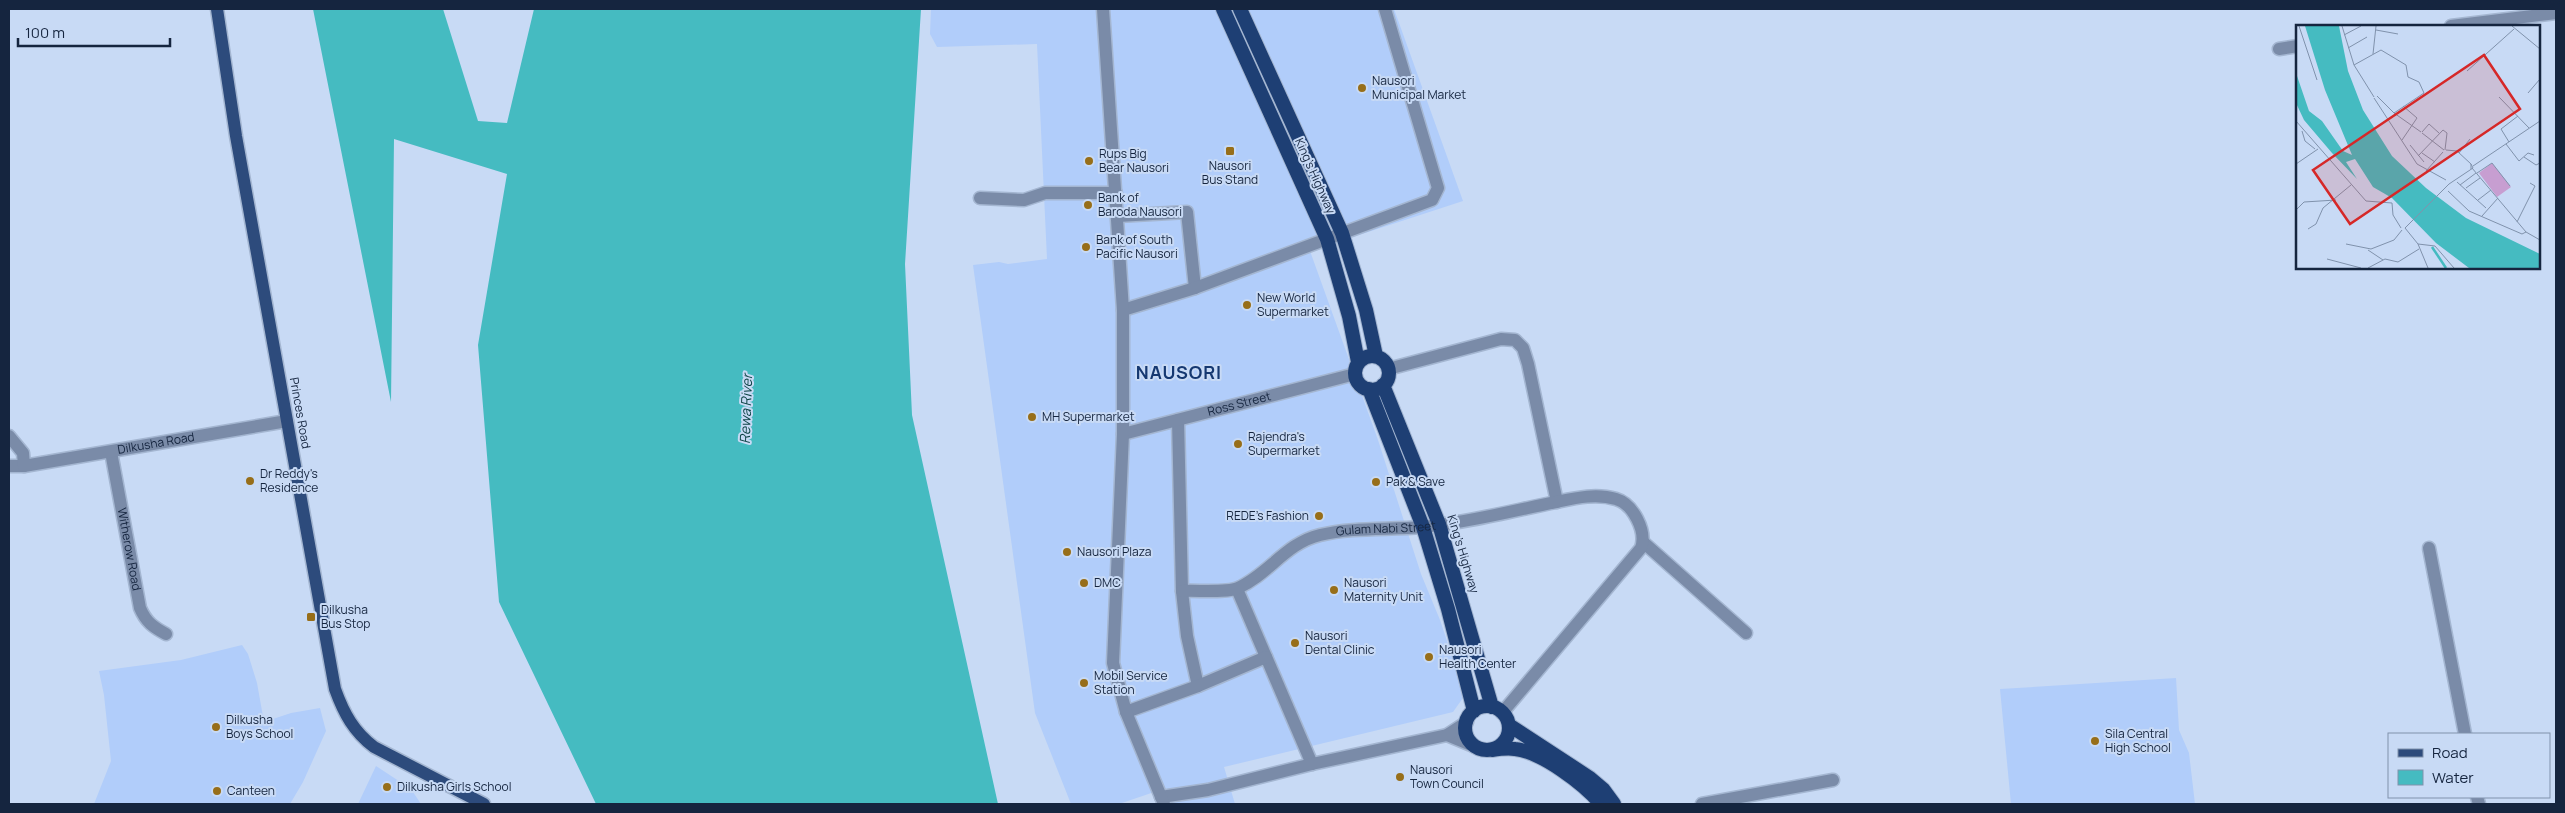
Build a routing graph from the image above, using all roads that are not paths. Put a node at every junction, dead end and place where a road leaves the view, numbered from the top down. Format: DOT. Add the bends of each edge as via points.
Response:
graph roads {
  1 [pos="217,9"];
  2 [pos="1103,9"];
  3 [pos="1223,9"];
  4 [pos="1240,9"];
  5 [pos="1385,9"];
  6 [pos="2556,13"];
  7 [pos="2459,25"];
  8 [pos="2296,46"];
  9 [pos="2279,48"];
  10 [pos="1116,193"];
  11 [pos="980,198"];
  12 [pos="1118,216"];
  13 [pos="1342,233"];
  14 [pos="1327,239"];
  15 [pos="1195,288"];
  16 [pos="1124,310"];
  17 [pos="1376,356"];
  18 [pos="1357,368"];
  19 [pos="1388,369"];
  20 [pos="1383,385"];
  21 [pos="1369,389"];
  22 [pos="1178,420"];
  23 [pos="287,421"];
  24 [pos="1123,434"];
  25 [pos="9,436"];
  26 [pos="111,452"];
  27 [pos="9,466"];
  28 [pos="24,466"];
  29 [pos="1557,502"];
  30 [pos="1439,524"];
  31 [pos="1423,527"];
  32 [pos="1643,542"];
  33 [pos="2429,548"];
  34 [pos="1237,589"];
  35 [pos="1182,591"];
  36 [pos="1746,633"];
  37 [pos="166,634"];
  38 [pos="1266,657"];
  39 [pos="1198,686"];
  40 [pos="1497,710"];
  41 [pos="1126,712"];
  42 [pos="1470,717"];
  43 [pos="1509,725"];
  44 [pos="2465,733"];
  45 [pos="1447,735"];
  46 [pos="1476,747"];
  47 [pos="1492,750"];
  48 [pos="1312,764"];
  49 [pos="1834,780"];
  50 [pos="1163,801"];
  51 [pos="484,804"];
  52 [pos="1601,804"];
  53 [pos="1614,804"];
  54 [pos="1702,804"];
  1 -- 23 [label="main road, Princes Road" via="236,136"];
  2 -- 10 [label="street"];
  3 -- 14 [label="highway, King's Highway"];
  4 -- 13 [label="highway, King's Highway"];
  5 -- 13 [label="street" via="1438,188 1432,200"];
  6 -- 7 [label="street"];
  8 -- 9 [label="street"];
  10 -- 11 [label="street" via="1045,193 1024,200"];
  10 -- 12 [label="street"];
  12 -- 15 [label="street" via="1187,212"];
  12 -- 16 [label="street"];
  13 -- 14 [label="street"];
  13 -- 17 [label="highway, King's Highway" via="1366,310"];
  14 -- 15 [label="street"];
  14 -- 18 [label="highway, King's Highway" via="1349,316"];
  15 -- 16 [label="street"];
  16 -- 24 [label="street"];
  17 -- 18 [label="highway" via="1368,356"];
  17 -- 19 [label="highway"];
  18 -- 21 [label="highway" via="1361,386"];
  18 -- 22 [label="street, Ross Street"];
  19 -- 20 [label="highway"];
  19 -- 29 [label="street" via="1501,339 1514,340 1523,348 1528,364"];
  20 -- 21 [label="highway"];
  20 -- 30 [label="highway, King's Highway"];
  21 -- 31 [label="highway"];
  22 -- 24 [label="street, Ross Street"];
  22 -- 35 [label="street"];
  23 -- 26 [label="street, Dilkusha Road"];
  23 -- 51 [label="main road, Princes Road" via="331,672 347,718 363,739 374,747"];
  24 -- 41 [label="street" via="1113,663"];
  25 -- 28 [label="street" via="23,453"];
  26 -- 28 [label="street, Dilkusha Road"];
  26 -- 37 [label="street, Witherow Road" via="140,608 151,626"];
  27 -- 28 [label="street, Dilkusha Road"];
  29 -- 30 [label="street, Gulam Nabi Street"];
  29 -- 32 [label="street, Gulam Nabi Street" via="1604,496 1618,499 1628,506 1640,527"];
  30 -- 31 [label="street, Gulam Nabi Street"];
  30 -- 40 [label="highway, King's Highway"];
  31 -- 34 [label="street, Gulam Nabi Street" via="1351,530 1319,535 1292,546 1257,577"];
  31 -- 42 [label="highway" via="1448,608"];
  32 -- 36 [label="street"];
  32 -- 40 [label="street"];
  33 -- 44 [label="street"];
  34 -- 35 [label="street, Gulam Nabi Street"];
  34 -- 38 [label="street"];
  35 -- 39 [label="street" via="1186,636"];
  38 -- 39 [label="street"];
  38 -- 48 [label="street"];
  39 -- 41 [label="street"];
  40 -- 42 [label="highway" via="1479,708"];
  40 -- 43 [label="highway"];
  41 -- 50 [label="street"];
  42 -- 45 [label="street"];
  42 -- 46 [label="highway" via="1467,736"];
  43 -- 47 [label="highway" via="1505,741"];
  43 -- 53 [label="highway" via="1590,778"];
  45 -- 46 [label="street"];
  45 -- 48 [label="street"];
  46 -- 47 [label="highway"];
  47 -- 52 [label="highway" via="1517,749 1536,755"];
  48 -- 50 [label="street"];
  49 -- 54 [label="street"];
}
